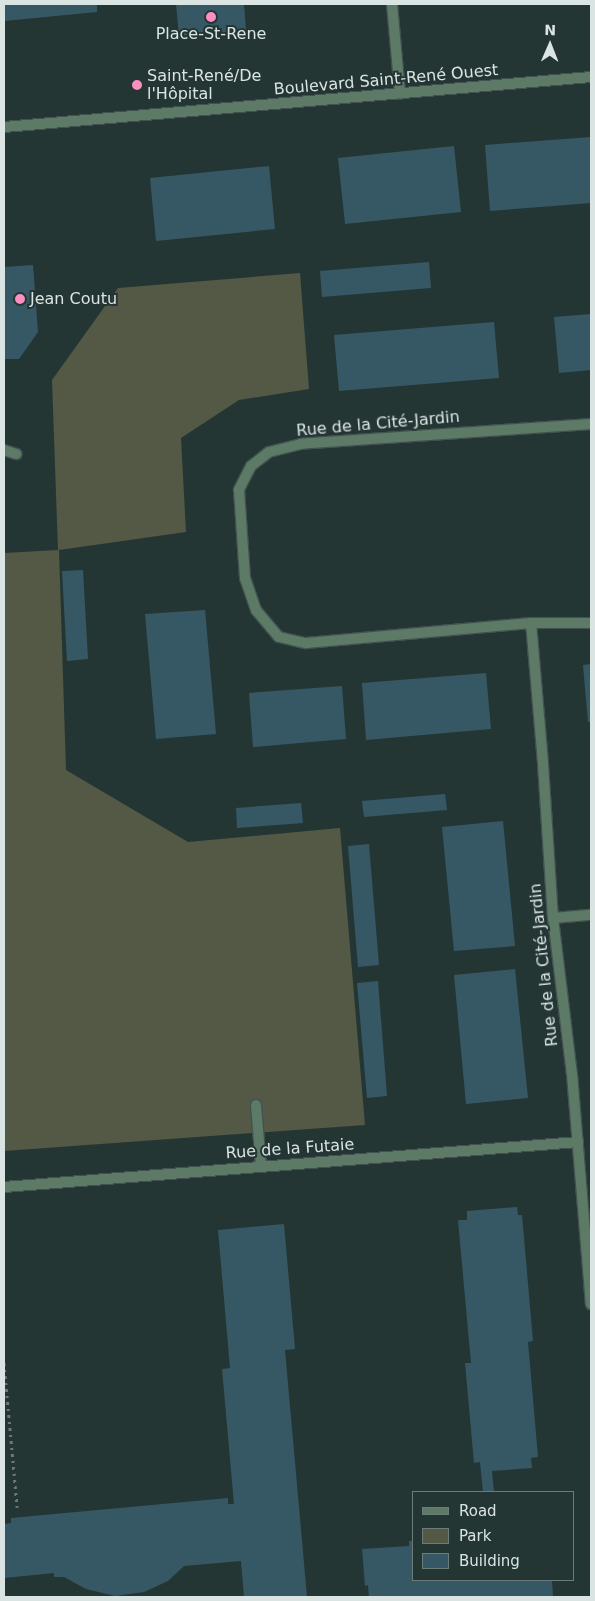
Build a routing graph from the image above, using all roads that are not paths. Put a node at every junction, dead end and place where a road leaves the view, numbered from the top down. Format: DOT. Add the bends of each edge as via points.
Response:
graph roads {
  1 [pos="392,4"];
  2 [pos="591,78"];
  3 [pos="400,94"];
  4 [pos="4,128"];
  5 [pos="591,424"];
  6 [pos="4,450"];
  7 [pos="16,454"];
  8 [pos="591,622"];
  9 [pos="531,623"];
  10 [pos="591,915"];
  11 [pos="553,918"];
  12 [pos="256,1105"];
  13 [pos="578,1142"];
  14 [pos="261,1166"];
  15 [pos="4,1187"];
  16 [pos="591,1304"];
  1 -- 3 [label="street"];
  2 -- 3 [label="street, Boulevard Saint-René Ouest"];
  3 -- 4 [label="street, Boulevard Saint-René Ouest"];
  5 -- 9 [label="street, Rue de la Cité-Jardin" via="301,444 269,452 251,466 239,490 244,578 256,610 279,637 306,643"];
  6 -- 7 [label="street"];
  8 -- 9 [label="street, Rue de la Cité-Jardin"];
  9 -- 11 [label="street, Rue de la Cité-Jardin"];
  10 -- 11 [label="street"];
  11 -- 13 [label="street, Rue de la Cité-Jardin"];
  12 -- 14 [label="street"];
  13 -- 14 [label="street, Rue de la Futaie"];
  13 -- 16 [label="street, Rue de la Cité-Jardin"];
  14 -- 15 [label="street, Rue de la Futaie"];
}
